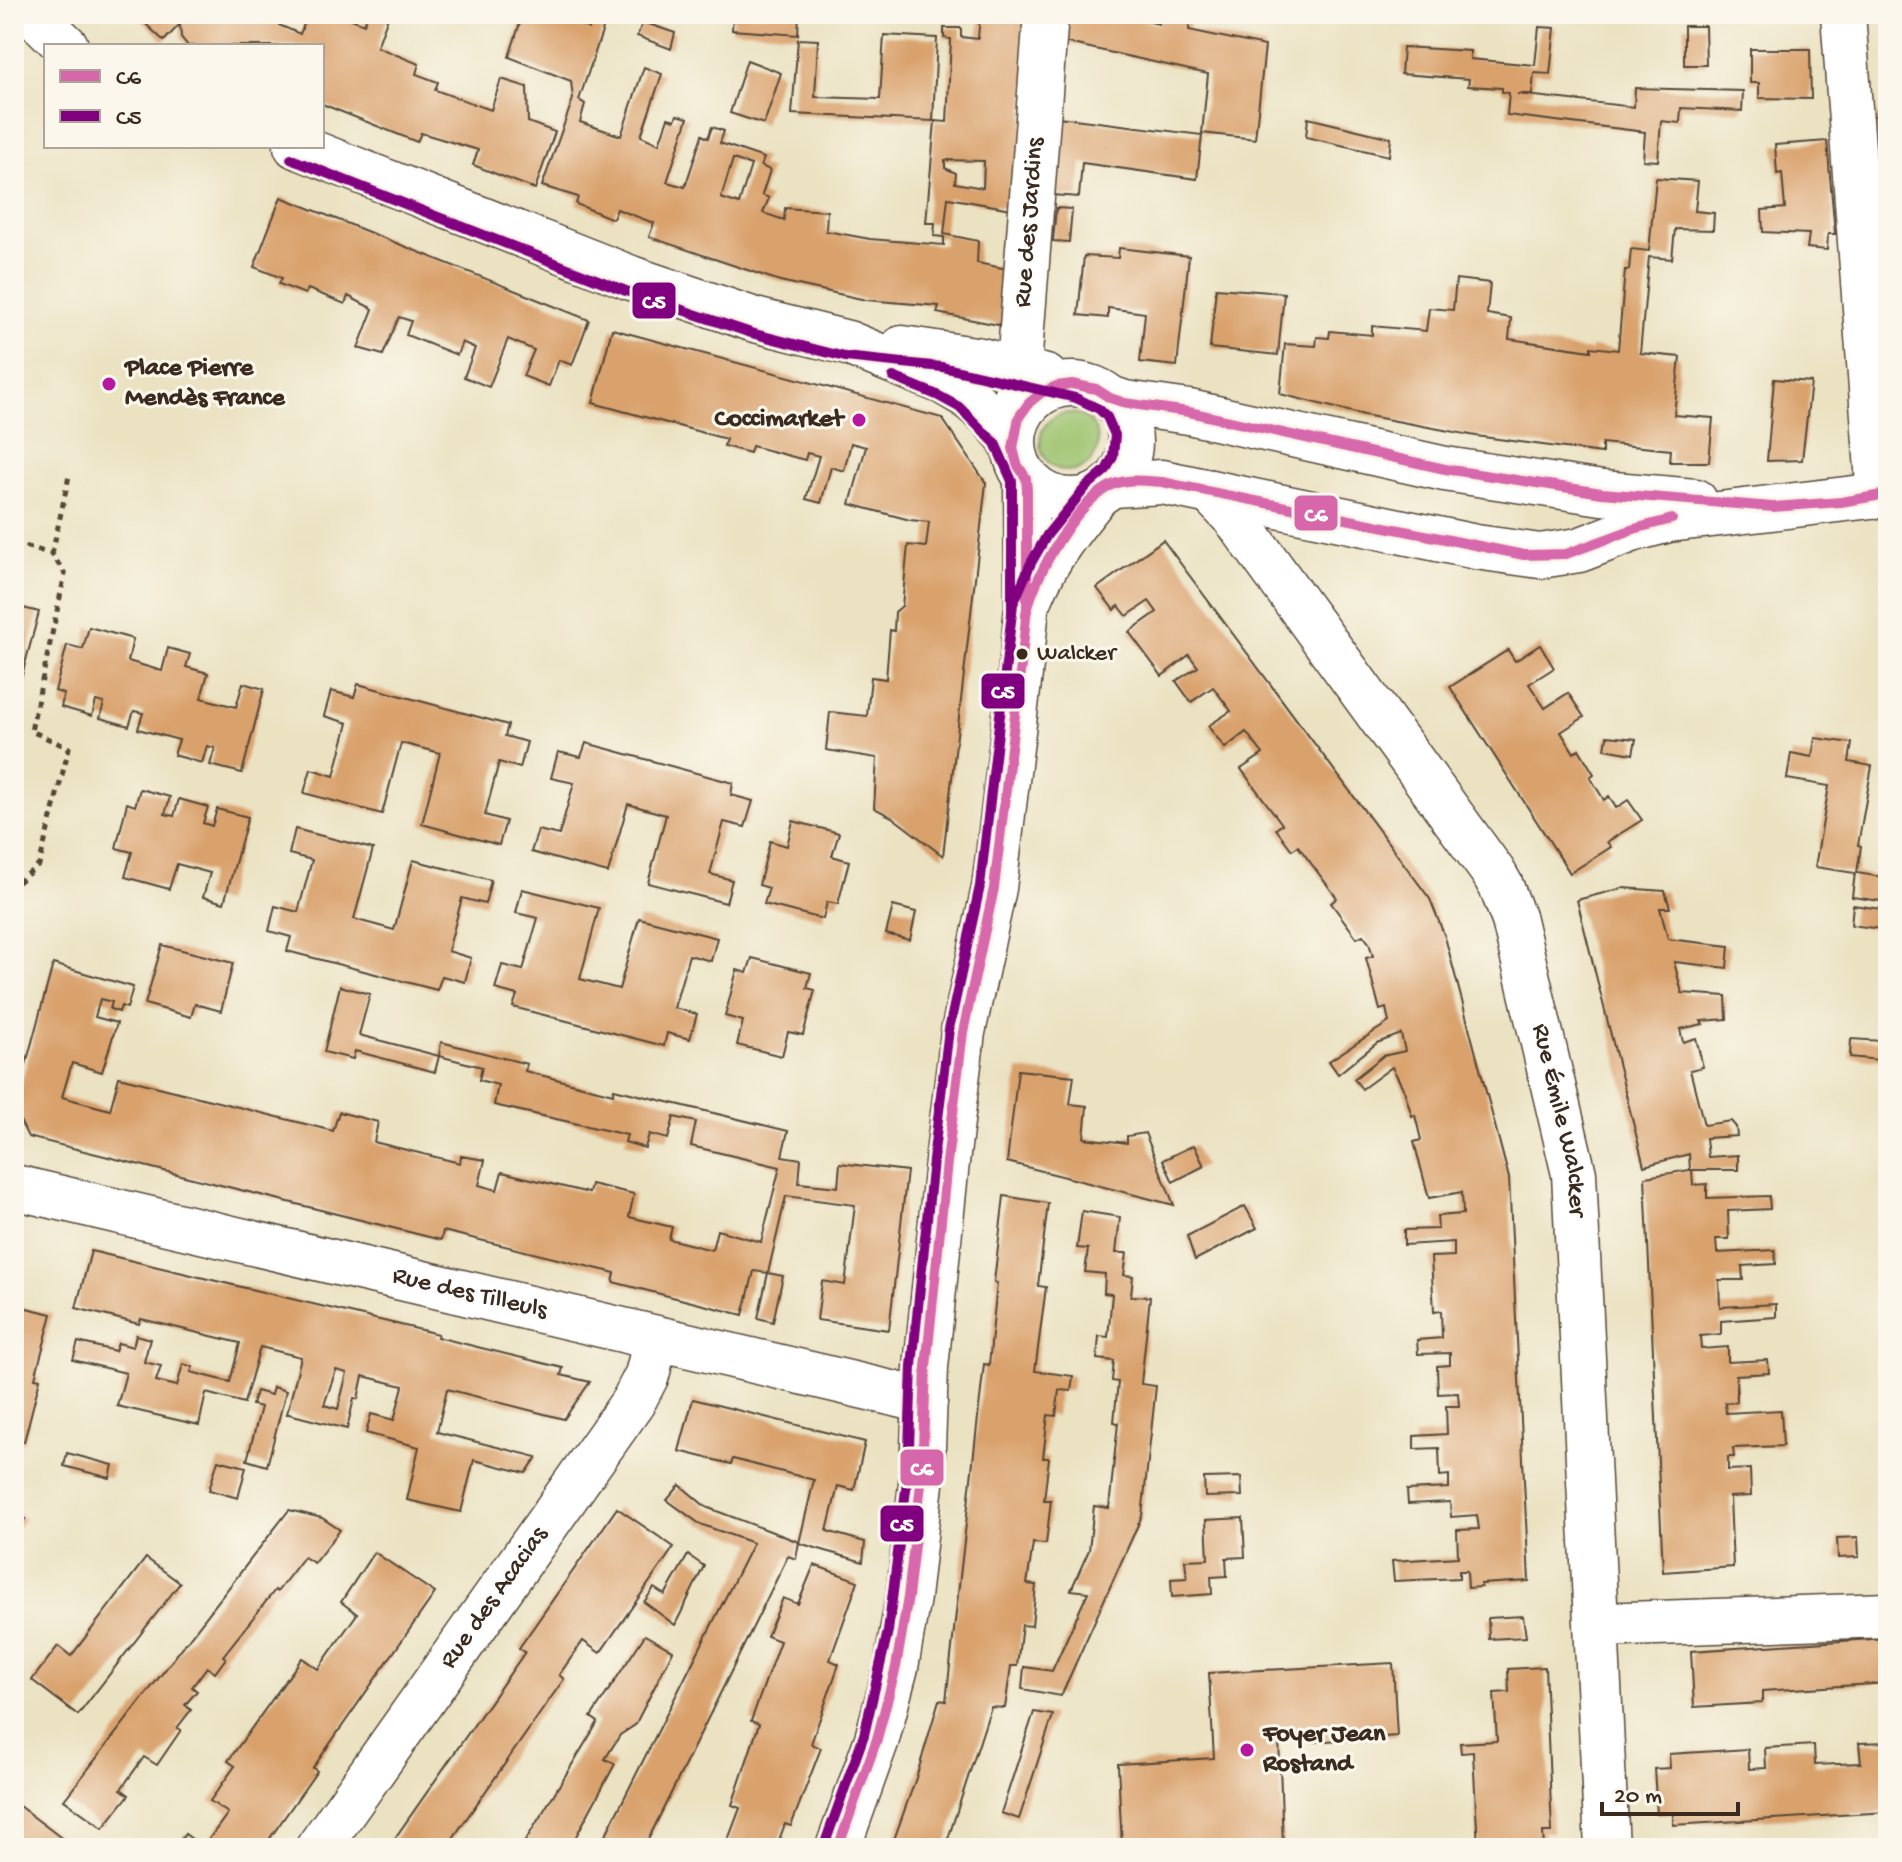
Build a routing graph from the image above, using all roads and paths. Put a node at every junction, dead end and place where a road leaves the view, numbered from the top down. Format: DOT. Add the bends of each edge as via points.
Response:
graph roads {
  1 [pos="33,14"];
  2 [pos="1046,14"];
  3 [pos="1843,14"];
  4 [pos="64,44"];
  5 [pos="301,148"];
  6 [pos="848,343"];
  7 [pos="1019,370"];
  8 [pos="1091,391"];
  9 [pos="1018,453"];
  10 [pos="69,476"];
  11 [pos="1532,482"];
  12 [pos="1105,489"];
  13 [pos="1210,492"];
  14 [pos="1884,495"];
  15 [pos="1773,507"];
  16 [pos="14,543"];
  17 [pos="52,554"];
  18 [pos="1524,555"];
  19 [pos="1027,607"];
  20 [pos="14,885"];
  21 [pos="14,1187"];
  22 [pos="656,1339"];
  23 [pos="925,1401"];
  24 [pos="1888,1615"];
  25 [pos="1597,1625"];
  26 [pos="318,1848"];
  27 [pos="838,1848"];
  28 [pos="1607,1848"];
  1 -- 4 [label="street"];
  2 -- 7 [label="street, Rue des Jardins"];
  3 -- 14 [label="street"];
  5 -- 6 [label="street" via="631,278 755,320"];
  6 -- 7 [label="street" via="935,352"];
  6 -- 9 [label="street" via="967,396 1000,426"];
  7 -- 8 [label="street"];
  7 -- 9 [label="street, Rue des Jardins"];
  8 -- 9 [label="street" via="1048,389 1034,398 1019,417"];
  8 -- 11 [label="street" via="1445,469"];
  8 -- 12 [label="street" via="1124,417 1129,433 1122,472"];
  9 -- 12 [label="street" via="1043,494 1083,500"];
  9 -- 19 [label="street, Rue des Jardins"];
  10 -- 17 [label="path"];
  11 -- 15 [label="street"];
  11 -- 18 [label="street" via="1545,496 1553,524 1542,545"];
  12 -- 13 [label="street" via="1162,482"];
  12 -- 19 [label="street" via="1065,534"];
  13 -- 18 [label="street"];
  13 -- 25 [label="street, Rue Émile Walcker" via="1236,519 1475,847 1509,903 1574,1174"];
  14 -- 15 [label="street"];
  15 -- 18 [label="street" via="1669,520 1566,554"];
  16 -- 17 [label="path"];
  17 -- 20 [label="path" via="65,574 31,731 69,748 39,865"];
  19 -- 23 [label="street" via="995,877 963,1032"];
  21 -- 22 [label="street, Rue des Tilleuls"];
  22 -- 23 [label="street, Rue des Tilleuls"];
  22 -- 26 [label="street, Rue des Acacias" via="633,1402"];
  23 -- 27 [label="street" via="922,1475 896,1667"];
  24 -- 25 [label="street"];
  25 -- 28 [label="street, Rue Émile Walcker"];
}
